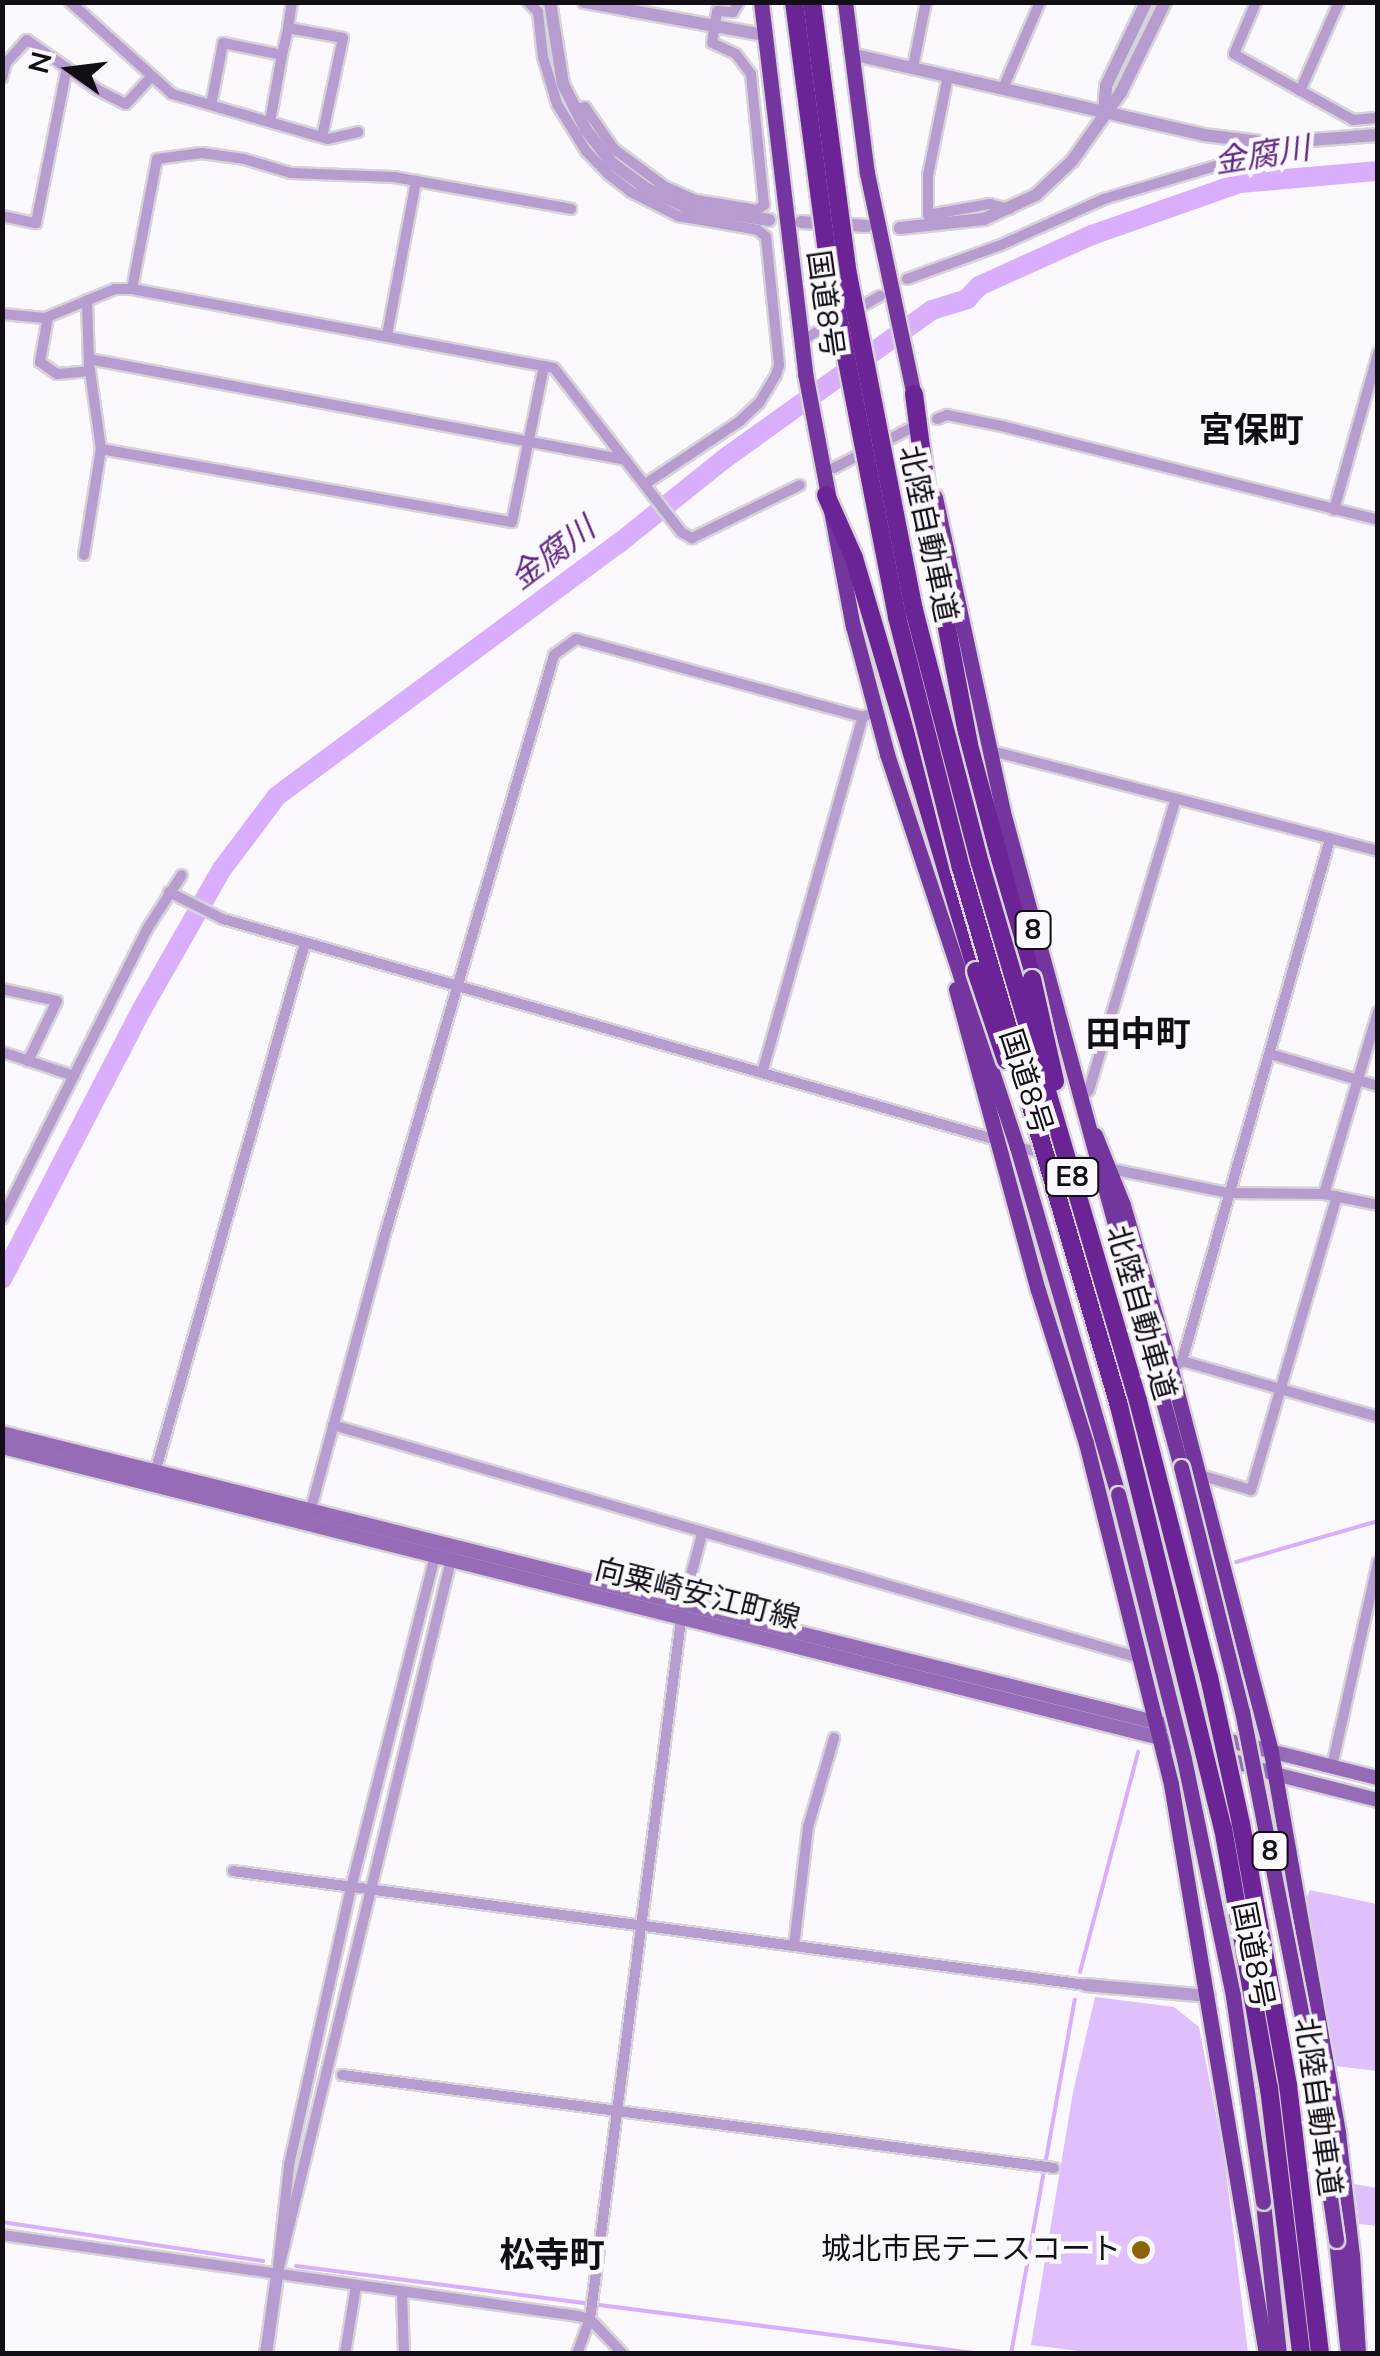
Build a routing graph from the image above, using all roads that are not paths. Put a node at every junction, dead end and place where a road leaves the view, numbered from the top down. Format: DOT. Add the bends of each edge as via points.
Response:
graph roads {
  1 [pos="292,2"];
  2 [pos="528,2"];
  3 [pos="550,2"];
  4 [pos="584,2"];
  5 [pos="740,2"];
  6 [pos="760,2"];
  7 [pos="794,2"];
  8 [pos="812,2"];
  9 [pos="846,2"];
  10 [pos="926,2"];
  11 [pos="1040,2"];
  12 [pos="1146,2"];
  13 [pos="1165,2"];
  14 [pos="1256,2"];
  15 [pos="1339,2"];
  16 [pos="76,4"];
  17 [pos="715,26"];
  18 [pos="288,28"];
  19 [pos="764,36"];
  20 [pos="282,54"];
  21 [pos="851,54"];
  22 [pos="914,67"];
  23 [pos="67,68"];
  24 [pos="152,76"];
  25 [pos="948,76"];
  26 [pos="2,78"];
  27 [pos="1004,86"];
  28 [pos="1300,91"];
  29 [pos="566,103"];
  30 [pos="211,105"];
  31 [pos="1104,114"];
  32 [pos="1377,116"];
  33 [pos="270,122"];
  34 [pos="358,132"];
  35 [pos="1378,135"];
  36 [pos="322,137"];
  37 [pos="1269,143"];
  38 [pos="416,181"];
  39 [pos="571,209"];
  40 [pos="1010,210"];
  41 [pos="2,216"];
  42 [pos="768,220"];
  43 [pos="800,222"];
  44 [pos="867,226"];
  45 [pos="900,228"];
  46 [pos="906,278"];
  47 [pos="132,288"];
  48 [pos="880,296"];
  49 [pos="88,300"];
  50 [pos="2,314"];
  51 [pos="48,317"];
  52 [pos="387,335"];
  53 [pos="808,337"];
  54 [pos="1378,353"];
  55 [pos="90,365"];
  56 [pos="544,366"];
  57 [pos="913,391"];
  58 [pos="937,419"];
  59 [pos="911,428"];
  60 [pos="528,444"];
  61 [pos="101,449"];
  62 [pos="626,460"];
  63 [pos="834,468"];
  64 [pos="800,486"];
  65 [pos="647,487"];
  66 [pos="826,494"];
  67 [pos="1334,510"];
  68 [pos="1378,520"];
  69 [pos="84,555"];
  70 [pos="869,714"];
  71 [pos="988,750"];
  72 [pos="1176,798"];
  73 [pos="1330,839"];
  74 [pos="1378,851"];
  75 [pos="182,875"];
  76 [pos="172,892"];
  77 [pos="938,911"];
  78 [pos="305,943"];
  79 [pos="457,986"];
  80 [pos="2,989"];
  81 [pos="1378,1012"];
  82 [pos="2,1052"];
  83 [pos="1270,1054"];
  84 [pos="28,1061"];
  85 [pos="762,1073"];
  86 [pos="74,1076"];
  87 [pos="1358,1079"];
  88 [pos="1378,1086"];
  89 [pos="1079,1099"];
  90 [pos="997,1140"];
  91 [pos="1017,1147"];
  92 [pos="1104,1168"];
  93 [pos="1228,1193"];
  94 [pos="1324,1194"];
  95 [pos="1338,1196"];
  96 [pos="1378,1205"];
  97 [pos="2,1219"];
  98 [pos="1079,1268"];
  99 [pos="1115,1321"];
  100 [pos="1177,1365"];
  101 [pos="1282,1388"];
  102 [pos="1378,1417"];
  103 [pos="333,1426"];
  104 [pos="2,1433"];
  105 [pos="2,1447"];
  106 [pos="1200,1475"];
  107 [pos="153,1477"];
  108 [pos="309,1516"];
  109 [pos="702,1534"];
  110 [pos="447,1544"];
  111 [pos="435,1556"];
  112 [pos="451,1560"];
  113 [pos="1378,1562"];
  114 [pos="683,1613"];
  115 [pos="1143,1659"];
  116 [pos="1158,1731"];
  117 [pos="834,1738"];
  118 [pos="1271,1752"];
  119 [pos="1332,1766"];
  120 [pos="1275,1774"];
  121 [pos="1378,1778"];
  122 [pos="1378,1800"];
  123 [pos="233,1872"];
  124 [pos="351,1888"];
  125 [pos="368,1890"];
  126 [pos="639,1926"];
  127 [pos="794,1946"];
  128 [pos="1086,1985"];
  129 [pos="1210,1996"];
  130 [pos="342,2075"];
  131 [pos="615,2110"];
  132 [pos="1048,2167"];
  133 [pos="2,2235"];
  134 [pos="277,2276"];
  135 [pos="356,2286"];
  136 [pos="402,2293"];
  137 [pos="591,2310"];
  138 [pos="266,2354"];
  139 [pos="345,2354"];
  140 [pos="404,2354"];
  141 [pos="577,2354"];
  142 [pos="624,2354"];
  143 [pos="1266,2354"];
  144 [pos="1278,2354"];
  145 [pos="1301,2354"];
  146 [pos="1320,2354"];
  147 [pos="1348,2354"];
  148 [pos="1358,2354"];
  1 -- 18 [label="street"];
  2 -- 29 [label="street" via="538,12 543,57"];
  3 -- 29 [label="street"];
  4 -- 17 [label="street"];
  5 -- 17 [label="street" via="733,12 717,10"];
  6 -- 19 [label="highway, 国道8号 / 8"];
  7 -- 98 [label="highway, 北陸自動車道 / E8, bridge" via="848,383 896,617"];
  8 -- 99 [label="highway, 北陸自動車道 / E8, bridge" via="848,274 914,610 980,864"];
  9 -- 21 [label="highway, 国道8号 / 8"];
  10 -- 22 [label="street"];
  11 -- 27 [label="street"];
  12 -- 31 [label="street" via="1106,86"];
  13 -- 31 [label="street"];
  14 -- 28 [label="street" via="1234,54"];
  15 -- 28 [label="street"];
  16 -- 24 [label="street"];
  17 -- 19 [label="street"];
  17 -- 29 [label="street" via="712,43 736,54 751,74 764,205 757,210 696,200 664,186 614,150 585,107"];
  18 -- 20 [label="street"];
  18 -- 36 [label="street" via="343,38"];
  19 -- 66 [label="highway, 国道8号 / 8"];
  20 -- 30 [label="street" via="224,43"];
  20 -- 33 [label="street"];
  21 -- 22 [label="street"];
  21 -- 57 [label="highway, 国道8号 / 8" via="867,173"];
  22 -- 25 [label="street"];
  23 -- 24 [label="street" via="126,104"];
  23 -- 26 [label="street" via="27,40 6,62"];
  23 -- 41 [label="street" via="36,223"];
  24 -- 30 [label="street" via="172,94"];
  25 -- 27 [label="street"];
  25 -- 40 [label="street" via="928,176 928,215 990,204"];
  27 -- 31 [label="street"];
  28 -- 32 [label="street" via="1354,120"];
  29 -- 42 [label="street" via="598,146 646,188 689,208"];
  29 -- 65 [label="street" via="586,151 630,192 678,216 766,236 782,351 776,376 740,421"];
  30 -- 33 [label="street"];
  31 -- 37 [label="street"];
  31 -- 40 [label="street" via="1057,177"];
  33 -- 36 [label="street"];
  34 -- 36 [label="street"];
  35 -- 37 [label="street"];
  37 -- 46 [label="street" via="1259,153 1104,199 1000,246"];
  38 -- 39 [label="street"];
  38 -- 47 [label="street" via="291,173 202,153 157,159"];
  38 -- 52 [label="street"];
  40 -- 45 [label="street" via="960,225"];
  43 -- 44 [label="street"];
  47 -- 49 [label="street"];
  47 -- 52 [label="street"];
  48 -- 53 [label="street"];
  49 -- 51 [label="street"];
  49 -- 55 [label="street"];
  50 -- 51 [label="street"];
  51 -- 55 [label="street" via="40,362 57,374"];
  52 -- 56 [label="street"];
  54 -- 67 [label="street"];
  55 -- 60 [label="street"];
  55 -- 61 [label="street"];
  56 -- 60 [label="street"];
  56 -- 62 [label="street" via="554,368"];
  57 -- 71 [label="highway, 国道8号 / 8"];
  57 -- 99 [label="highway, bridge" via="940,590 978,778"];
  58 -- 67 [label="street" via="947,415 1006,427"];
  59 -- 63 [label="street"];
  60 -- 61 [label="street" via="512,522"];
  60 -- 62 [label="street"];
  61 -- 69 [label="street"];
  62 -- 65 [label="street"];
  64 -- 65 [label="street" via="692,538"];
  66 -- 70 [label="highway, 国道8号 / 8"];
  66 -- 98 [label="highway, bridge" via="854,558 925,809"];
  67 -- 68 [label="street"];
  70 -- 77 [label="highway, 国道8号 / 8"];
  70 -- 79 [label="street" via="576,639 554,655"];
  70 -- 85 [label="street"];
  71 -- 72 [label="street"];
  71 -- 89 [label="highway, 国道8号 / 8"];
  72 -- 73 [label="street"];
  72 -- 89 [label="street" via="1089,1090"];
  73 -- 74 [label="street"];
  73 -- 83 [label="street"];
  75 -- 76 [label="street"];
  76 -- 78 [label="street" via="223,918"];
  76 -- 86 [label="street"];
  77 -- 90 [label="highway"];
  77 -- 91 [label="highway, 国道8号 / 8"];
  78 -- 79 [label="street"];
  78 -- 107 [label="street"];
  79 -- 85 [label="street"];
  79 -- 103 [label="street"];
  80 -- 84 [label="street" via="58,1000"];
  81 -- 87 [label="street"];
  82 -- 84 [label="street"];
  83 -- 87 [label="street"];
  83 -- 93 [label="street"];
  84 -- 86 [label="street"];
  85 -- 90 [label="street"];
  86 -- 97 [label="street"];
  87 -- 88 [label="street"];
  87 -- 94 [label="street"];
  89 -- 92 [label="highway, 国道8号"];
  90 -- 115 [label="highway"];
  91 -- 92 [label="street"];
  91 -- 144 [label="highway, 国道8号 / 8, bridge" via="1118,1494 1184,1760 1233,1996"];
  92 -- 93 [label="street"];
  92 -- 100 [label="highway"];
  92 -- 147 [label="highway, 国道8号 / 8, bridge" via="1242,1711 1310,2054"];
  93 -- 94 [label="street"];
  93 -- 100 [label="street"];
  94 -- 95 [label="street"];
  95 -- 96 [label="street"];
  95 -- 101 [label="street"];
  98 -- 145 [label="highway, 北陸自動車道 / E8, bridge" via="1158,1552 1223,1828 1269,2088"];
  99 -- 146 [label="highway, 北陸自動車道 / E8, bridge" via="1241,1824 1288,2086"];
  100 -- 101 [label="street"];
  100 -- 106 [label="highway"];
  101 -- 102 [label="street"];
  101 -- 106 [label="street" via="1251,1490"];
  103 -- 108 [label="street"];
  103 -- 109 [label="street"];
  104 -- 107 [label="main road, 向粟崎安江町線"];
  105 -- 107 [label="main road, 向粟崎安江町線"];
  106 -- 118 [label="highway"];
  107 -- 108 [label="main road, 向粟崎安江町線"];
  108 -- 110 [label="main road, 向粟崎安江町線"];
  108 -- 111 [label="main road, 向粟崎安江町線"];
  109 -- 114 [label="street"];
  109 -- 115 [label="street"];
  110 -- 111 [label="street"];
  110 -- 112 [label="street"];
  110 -- 114 [label="main road, 向粟崎安江町線"];
  111 -- 112 [label="main road, 向粟崎安江町線"];
  111 -- 124 [label="street"];
  112 -- 114 [label="main road, 向粟崎安江町線"];
  112 -- 125 [label="street"];
  113 -- 119 [label="street"];
  114 -- 116 [label="main road, 向粟崎安江町線"];
  114 -- 126 [label="street"];
  115 -- 116 [label="highway"];
  116 -- 118 [label="main road, 向粟崎安江町線"];
  116 -- 120 [label="main road, 向粟崎安江町線"];
  116 -- 129 [label="highway"];
  117 -- 127 [label="street" via="808,1827"];
  118 -- 119 [label="main road, 向粟崎安江町線"];
  118 -- 120 [label="highway"];
  119 -- 121 [label="main road, 向粟崎安江町線"];
  120 -- 122 [label="main road, 向粟崎安江町線"];
  120 -- 148 [label="highway" via="1338,2133"];
  123 -- 124 [label="street"];
  124 -- 125 [label="street"];
  124 -- 134 [label="street" via="289,2165"];
  125 -- 126 [label="street"];
  125 -- 134 [label="street"];
  126 -- 127 [label="street"];
  126 -- 131 [label="street"];
  127 -- 128 [label="street"];
  128 -- 129 [label="street"];
  129 -- 143 [label="highway"];
  130 -- 131 [label="street"];
  131 -- 132 [label="street"];
  131 -- 137 [label="street"];
  133 -- 134 [label="street"];
  134 -- 135 [label="street"];
  134 -- 138 [label="street"];
  135 -- 136 [label="street"];
  135 -- 139 [label="street"];
  136 -- 137 [label="street"];
  136 -- 140 [label="street"];
  137 -- 141 [label="street"];
  137 -- 142 [label="street"];
}
